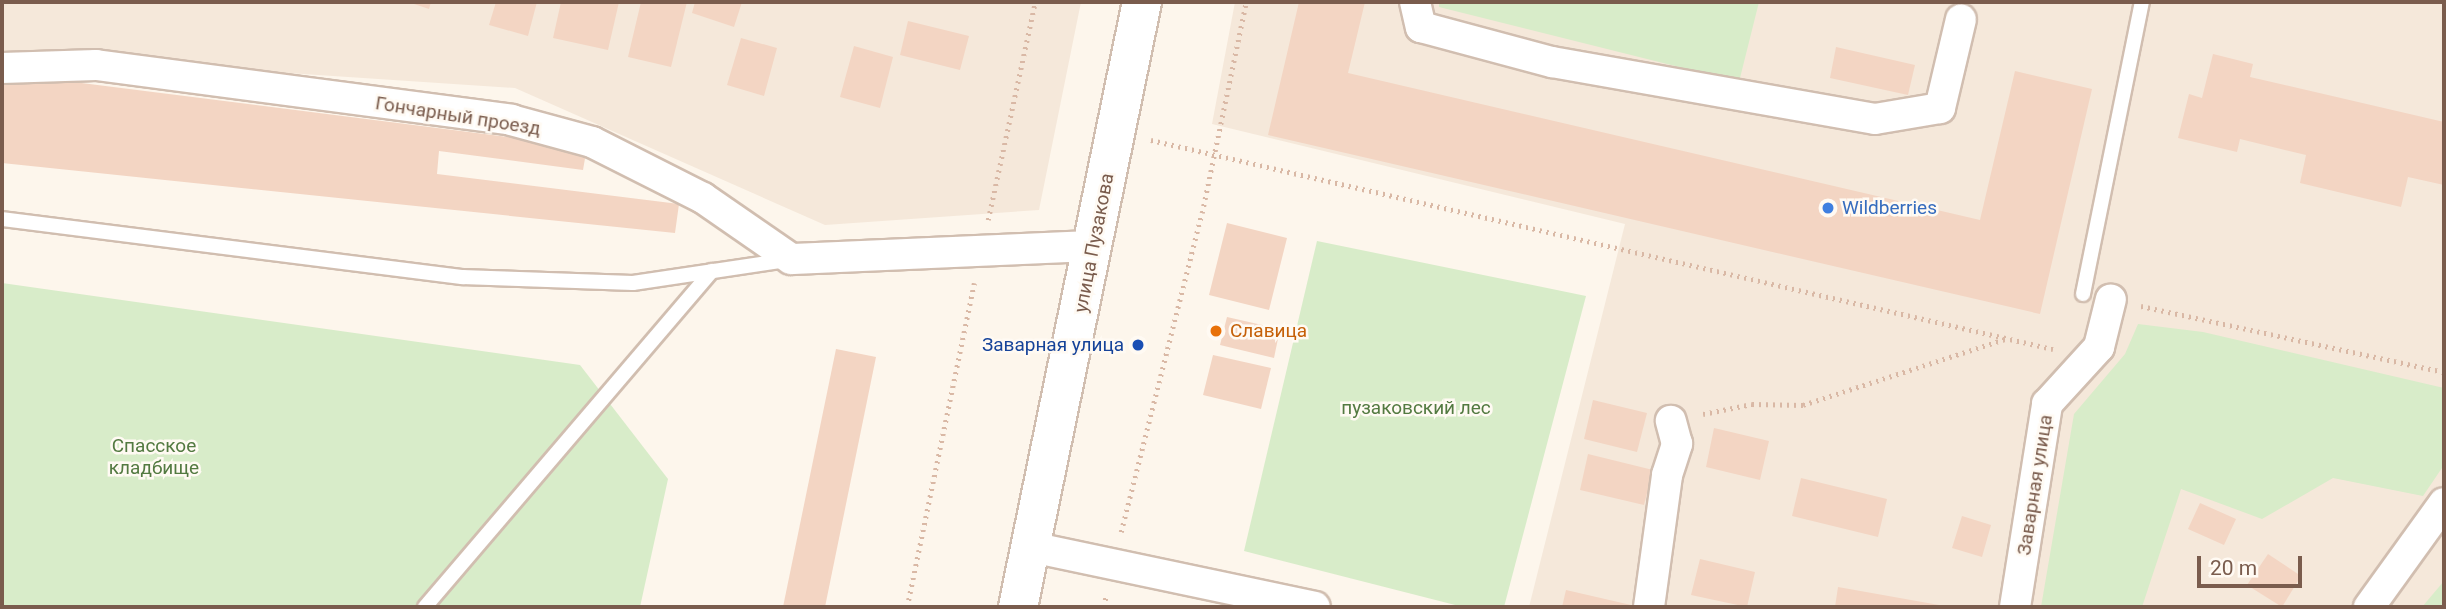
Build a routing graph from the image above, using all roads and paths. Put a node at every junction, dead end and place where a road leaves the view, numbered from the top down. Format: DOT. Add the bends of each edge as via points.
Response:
graph roads {
  1 [pos="1035,2"];
  2 [pos="1142,2"];
  3 [pos="1246,2"];
  4 [pos="1415,2"];
  5 [pos="2142,2"];
  6 [pos="1961,19"];
  7 [pos="2,68"];
  8 [pos="1116,132"];
  9 [pos="1214,154"];
  10 [pos="2,219"];
  11 [pos="1093,246"];
  12 [pos="981,251"];
  13 [pos="791,259"];
  14 [pos="712,271"];
  15 [pos="2097,297"];
  16 [pos="2006,339"];
  17 [pos="2059,350"];
  18 [pos="2444,372"];
  19 [pos="1671,421"];
  20 [pos="2444,503"];
  21 [pos="1031,547"];
  22 [pos="1113,565"];
  23 [pos="425,607"];
  24 [pos="907,607"];
  25 [pos="1018,607"];
  26 [pos="1104,607"];
  27 [pos="1315,607"];
  28 [pos="1649,607"];
  29 [pos="2015,607"];
  30 [pos="2369,607"];
  1 -- 12 [label="path"];
  2 -- 8 [label="street, улица Пузакова"];
  3 -- 9 [label="path"];
  4 -- 6 [label="street" via="1421,27 1552,62 1875,119 1940,108"];
  5 -- 15 [label="lane"];
  7 -- 13 [label="street, Гончарный проезд" via="96,65 511,120 592,142 703,198"];
  8 -- 9 [label="path"];
  8 -- 11 [label="street, улица Пузакова"];
  9 -- 16 [label="path"];
  9 -- 22 [label="path"];
  10 -- 14 [label="lane" via="462,278 632,284"];
  11 -- 12 [label="street"];
  11 -- 21 [label="street, улица Пузакова"];
  12 -- 13 [label="street"];
  12 -- 24 [label="path"];
  13 -- 14 [label="lane"];
  14 -- 23 [label="lane"];
  15 -- 18 [label="path"];
  15 -- 29 [label="street, Заварная улица" via="2099,347 2047,404"];
  16 -- 17 [label="path"];
  16 -- 19 [label="path" via="1803,405 1752,404"];
  19 -- 28 [label="street" via="1677,444 1667,475"];
  20 -- 30 [label="street"];
  21 -- 22 [label="street"];
  21 -- 25 [label="street, улица Пузакова"];
  22 -- 26 [label="path"];
  22 -- 27 [label="street"];
}
